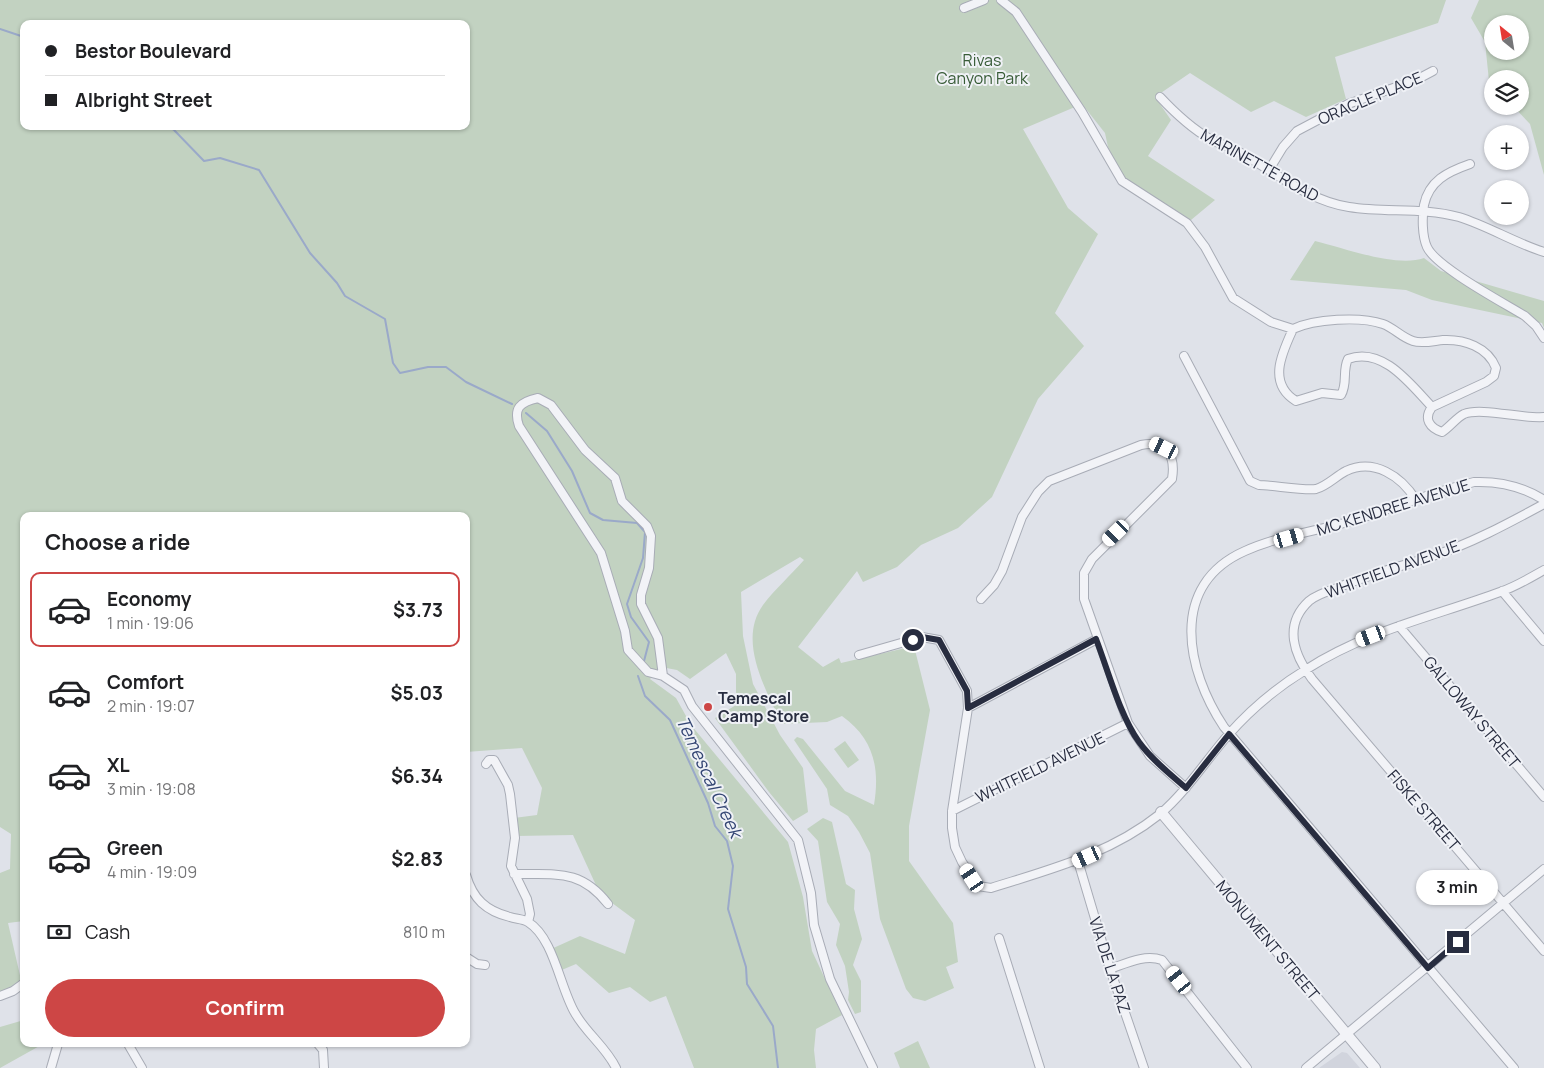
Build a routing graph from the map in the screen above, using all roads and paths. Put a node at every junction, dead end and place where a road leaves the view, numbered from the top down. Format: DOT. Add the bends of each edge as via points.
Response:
graph roads {
  1 [pos="984,0"];
  2 [pos="1001,0"];
  3 [pos="964,8"];
  4 [pos="1433,71"];
  5 [pos="1160,97"];
  6 [pos="1470,164"];
  7 [pos="1269,170"];
  8 [pos="1423,210"];
  9 [pos="1544,252"];
  10 [pos="1293,329"];
  11 [pos="1544,338"];
  12 [pos="1184,356"];
  13 [pos="1432,407"];
  14 [pos="1544,417"];
  15 [pos="1416,500"];
  16 [pos="1544,500"];
  17 [pos="1544,504"];
  18 [pos="1544,570"];
  19 [pos="1502,591"];
  20 [pos="981,599"];
  21 [pos="1399,626"];
  22 [pos="1096,639"];
  23 [pos="1544,641"];
  24 [pos="859,655"];
  25 [pos="1305,670"];
  26 [pos="663,676"];
  27 [pos="968,708"];
  28 [pos="1128,723"];
  29 [pos="1229,734"];
  30 [pos="486,764"];
  31 [pos="1186,788"];
  32 [pos="1544,797"];
  33 [pos="952,811"];
  34 [pos="1161,812"];
  35 [pos="1078,861"];
  36 [pos="1544,870"];
  37 [pos="514,874"];
  38 [pos="470,888"];
  39 [pos="608,904"];
  40 [pos="1504,904"];
  41 [pos="528,922"];
  42 [pos="999,938"];
  43 [pos="1544,950"];
  44 [pos="470,959"];
  45 [pos="485,964"];
  46 [pos="1428,968"];
  47 [pos="1110,969"];
  48 [pos="20,986"];
  49 [pos="0,996"];
  50 [pos="1348,1035"];
  51 [pos="57,1047"];
  52 [pos="130,1047"];
  53 [pos="320,1047"];
  54 [pos="51,1068"];
  55 [pos="142,1068"];
  56 [pos="324,1068"];
  57 [pos="616,1068"];
  58 [pos="873,1068"];
  59 [pos="1040,1068"];
  60 [pos="1144,1068"];
  61 [pos="1247,1068"];
  62 [pos="1306,1068"];
  63 [pos="1375,1068"];
  64 [pos="1514,1068"];
  1 -- 3 [label="street"];
  2 -- 10 [label="street" via="1016,12 1082,112 1122,181 1187,224 1205,247 1232,298 1270,322"];
  4 -- 7 [label="street, ORACLE PLACE" via="1348,104 1303,127 1283,147"];
  5 -- 7 [label="street, MARINETTE ROAD" via="1180,117 1209,138 1239,151"];
  6 -- 8 [label="street" via="1437,180 1429,189"];
  7 -- 8 [label="street, MARINETTE ROAD" via="1299,189 1347,207"];
  8 -- 9 [label="street, MARINETTE ROAD" via="1460,218"];
  8 -- 11 [label="street" via="1424,237 1435,258 1525,316"];
  10 -- 13 [label="street" via="1279,358 1278,369 1286,391 1296,401 1322,393 1341,395 1345,387 1345,366 1348,359 1357,355 1368,356 1397,371"];
  10 -- 13 [label="street" via="1306,323 1325,321 1380,323 1414,341 1444,340 1484,350 1493,360 1494,376"];
  12 -- 15 [label="street" via="1250,481 1315,489 1361,466 1377,467 1391,473 1408,487"];
  13 -- 14 [label="street" via="1428,412 1429,424 1442,432 1463,415 1474,412"];
  15 -- 16 [label="street, MC KENDREE AVENUE" via="1455,486 1493,481 1515,486"];
  15 -- 29 [label="street, MC KENDREE AVENUE" via="1245,551 1221,566 1204,584 1194,606 1192,652 1200,685"];
  17 -- 25 [label="street, WHITFIELD AVENUE" via="1490,534 1348,583 1310,600 1299,614 1293,637 1295,651"];
  18 -- 19 [label="street"];
  19 -- 21 [label="street"];
  19 -- 23 [label="street"];
  20 -- 22 [label="street" via="1002,571 1022,517 1049,481 1153,442 1172,457 1172,479 1102,547 1084,573 1084,599"];
  21 -- 25 [label="street" via="1358,640"];
  21 -- 32 [label="street, GALLOWAY STREET"];
  22 -- 27 [label="street"];
  22 -- 28 [label="street"];
  24 -- 27 [label="street" via="922,637 939,640 967,691"];
  25 -- 29 [label="street" via="1267,698"];
  25 -- 40 [label="street, FISKE STREET"];
  26 -- 26 [label="street" via="658,638 641,604 650,568 651,536 647,526 622,500 615,478 585,450 551,405 538,398 528,401 518,408 519,426 601,553 628,650 648,672"];
  26 -- 58 [label="street" via="684,690 692,706 794,833 805,865 814,925 830,979"];
  27 -- 33 [label="street"];
  28 -- 31 [label="street" via="1150,756"];
  28 -- 33 [label="street, WHITFIELD AVENUE"];
  29 -- 31 [label="street"];
  29 -- 46 [label="street, MC KENDREE AVENUE"];
  30 -- 37 [label="street" via="494,760 508,785 515,827 511,866"];
  31 -- 34 [label="street"];
  33 -- 35 [label="street" via="955,847 972,878 983,888"];
  34 -- 35 [label="street" via="1120,841"];
  34 -- 50 [label="street, MONUMENT STREET"];
  35 -- 47 [label="street, VIA DE LA PAZ"];
  36 -- 40 [label="street"];
  37 -- 39 [label="street" via="570,875 598,891"];
  37 -- 41 [label="street" via="526,898 530,914"];
  38 -- 41 [label="street" via="482,905"];
  40 -- 43 [label="street, FISKE STREET"];
  40 -- 46 [label="street"];
  41 -- 57 [label="street" via="548,946 576,1015"];
  42 -- 59 [label="street"];
  44 -- 45 [label="street" via="477,964"];
  46 -- 50 [label="street"];
  46 -- 64 [label="street, MC KENDREE AVENUE"];
  47 -- 60 [label="street, VIA DE LA PAZ"];
  47 -- 61 [label="street" via="1144,958 1162,960"];
  48 -- 49 [label="street"];
  50 -- 62 [label="street"];
  50 -- 63 [label="street, MONUMENT STREET"];
  51 -- 54 [label="street"];
  52 -- 55 [label="street"];
  53 -- 56 [label="street"];
}
